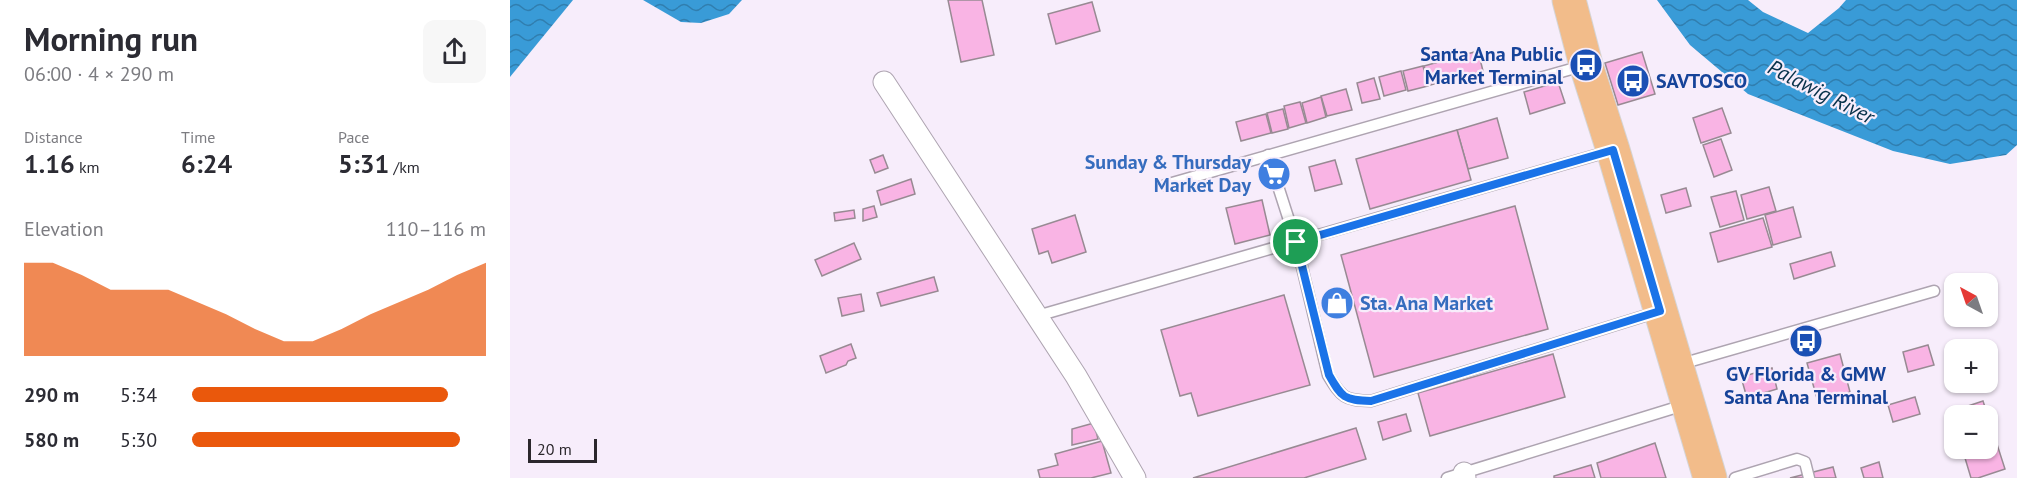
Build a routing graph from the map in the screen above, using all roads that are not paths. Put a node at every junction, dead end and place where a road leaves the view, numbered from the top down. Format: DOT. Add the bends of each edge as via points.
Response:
graph roads {
  1 [pos="1569,0"];
  2 [pos="1586,65"];
  3 [pos="884,82"];
  4 [pos="1613,150"];
  5 [pos="1268,155"];
  6 [pos="1165,185"];
  7 [pos="1296,242"];
  8 [pos="1934,291"];
  9 [pos="1660,311"];
  10 [pos="1037,316"];
  11 [pos="1676,365"];
  12 [pos="1687,405"];
  13 [pos="1459,476"];
  14 [pos="1135,478"];
  15 [pos="1710,478"];
  16 [pos="1734,478"];
  17 [pos="1809,478"];
  1 -- 2 [label="main road"];
  2 -- 4 [label="main road"];
  2 -- 5 [label="lane"];
  3 -- 10 [label="street"];
  4 -- 7 [label="lane"];
  4 -- 9 [label="main road"];
  5 -- 6 [label="lane"];
  5 -- 7 [label="lane"];
  7 -- 9 [label="lane" via="1329,375 1338,391 1351,401 1371,401"];
  7 -- 10 [label="lane"];
  8 -- 11 [label="lane"];
  9 -- 11 [label="main road"];
  10 -- 14 [label="street"];
  11 -- 12 [label="main road"];
  12 -- 13 [label="lane"];
  12 -- 15 [label="main road"];
  16 -- 17 [label="lane" via="1797,459 1805,462"];
}
